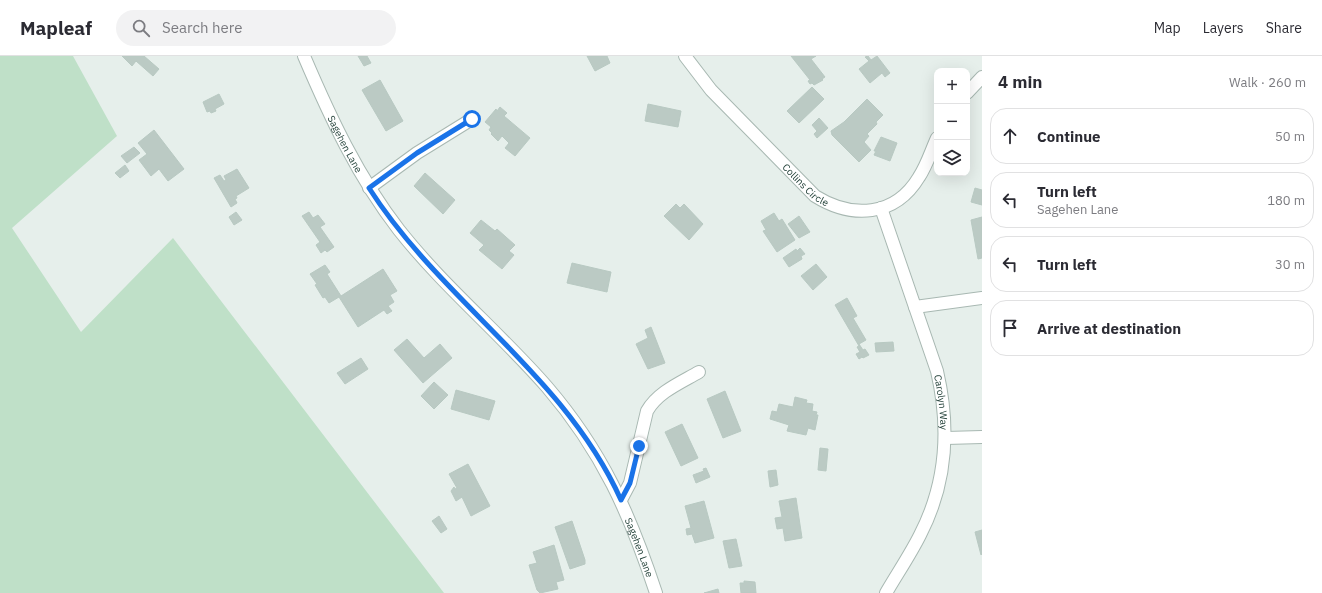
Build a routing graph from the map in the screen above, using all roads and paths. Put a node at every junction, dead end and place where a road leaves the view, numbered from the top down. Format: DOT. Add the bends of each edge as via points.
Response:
graph roads {
  1 [pos="304,56"];
  2 [pos="685,56"];
  3 [pos="982,77"];
  4 [pos="970,90"];
  5 [pos="472,119"];
  6 [pos="936,140"];
  7 [pos="369,188"];
  8 [pos="881,208"];
  9 [pos="982,298"];
  10 [pos="915,307"];
  11 [pos="699,372"];
  12 [pos="982,437"];
  13 [pos="946,438"];
  14 [pos="621,500"];
  15 [pos="656,593"];
  16 [pos="886,593"];
  1 -- 7 [label="street, Sagehen Lane" via="328,111"];
  2 -- 8 [label="street, Collins Circle" via="711,90 815,196 845,210 859,212"];
  3 -- 4 [label="street"];
  5 -- 7 [label="street" via="417,153"];
  6 -- 8 [label="street, Collins Circle" via="920,177 910,190 897,201"];
  7 -- 14 [label="street, Sagehen Lane" via="400,231 429,264 559,401 597,455"];
  8 -- 10 [label="street, Carolyn Way"];
  9 -- 10 [label="street"];
  10 -- 13 [label="street, Carolyn Way" via="938,371"];
  11 -- 14 [label="street" via="653,401 647,411 630,483"];
  12 -- 13 [label="street"];
  13 -- 16 [label="street, Carolyn Way" via="940,482 931,509 920,534"];
  14 -- 15 [label="street, Sagehen Lane"];
}
